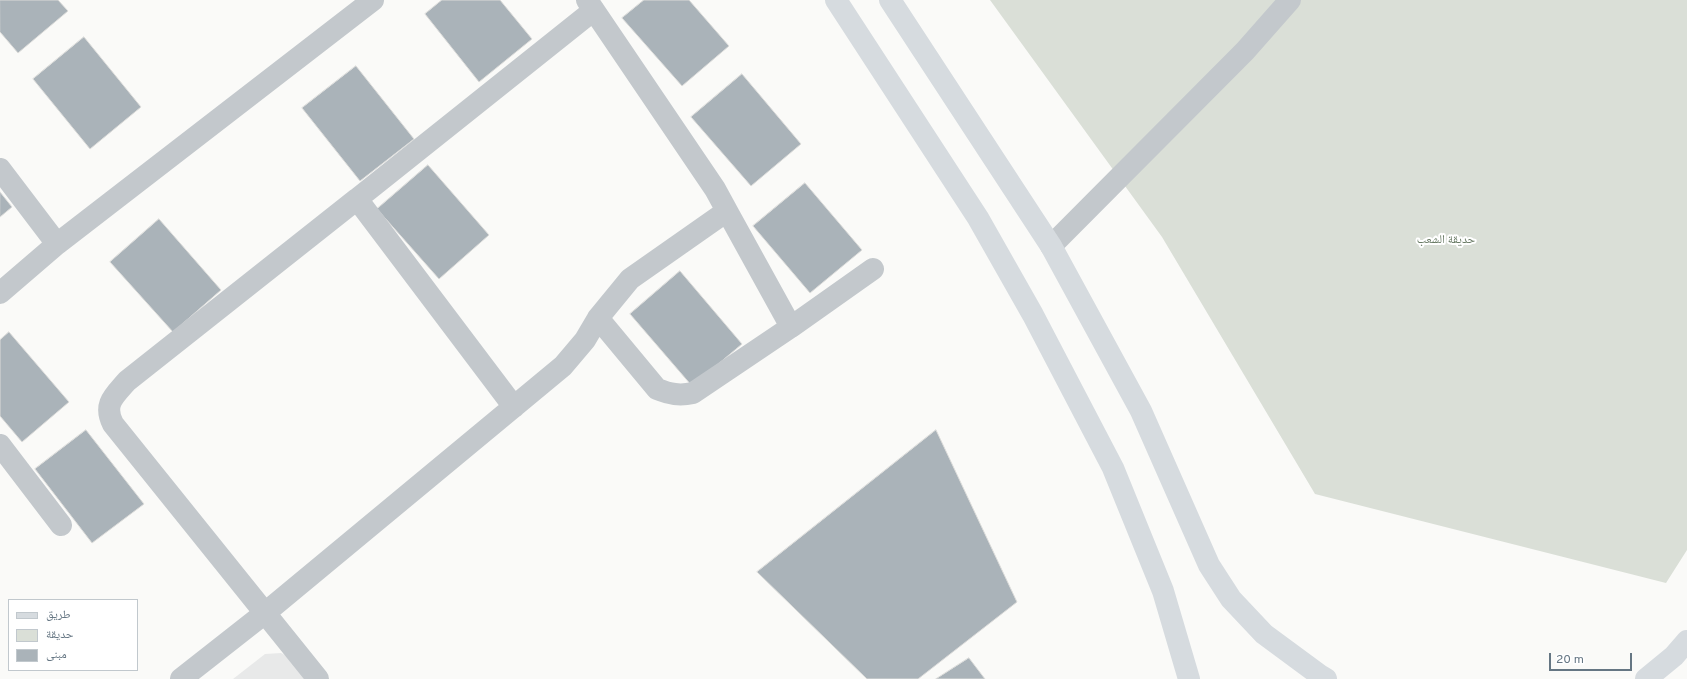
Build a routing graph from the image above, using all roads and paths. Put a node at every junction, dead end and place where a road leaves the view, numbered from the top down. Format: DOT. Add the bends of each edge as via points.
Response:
graph roads {
  1 [pos="373,0"];
  2 [pos="836,0"];
  3 [pos="890,0"];
  4 [pos="1290,0"];
  5 [pos="591,5"];
  6 [pos="0,169"];
  7 [pos="357,199"];
  8 [pos="727,211"];
  9 [pos="57,244"];
  10 [pos="1051,246"];
  11 [pos="873,269"];
  12 [pos="0,293"];
  13 [pos="598,318"];
  14 [pos="791,327"];
  15 [pos="514,407"];
  16 [pos="0,445"];
  17 [pos="61,525"];
  18 [pos="265,612"];
  19 [pos="1687,641"];
  20 [pos="181,679"];
  21 [pos="318,679"];
  22 [pos="1190,679"];
  23 [pos="1326,679"];
  24 [pos="1646,679"];
  1 -- 9 [label="street"];
  2 -- 22 [label="main road" via="978,218 1113,468 1163,591"];
  3 -- 10 [label="main road"];
  4 -- 10 [label="street" via="1245,51"];
  5 -- 7 [label="street"];
  5 -- 8 [label="street" via="715,189"];
  6 -- 9 [label="street"];
  7 -- 15 [label="street"];
  7 -- 18 [label="street" via="127,381 111,399 108,413 113,424"];
  8 -- 13 [label="street" via="630,279"];
  8 -- 14 [label="street"];
  9 -- 12 [label="street"];
  10 -- 23 [label="main road" via="1140,411 1209,566 1231,599 1264,634"];
  11 -- 14 [label="street"];
  13 -- 14 [label="street" via="656,389 681,395 693,392"];
  13 -- 15 [label="street" via="585,340 563,366"];
  15 -- 18 [label="street"];
  16 -- 17 [label="street"];
  18 -- 20 [label="street"];
  18 -- 21 [label="street"];
  19 -- 24 [label="main road" via="1674,656"];
}
